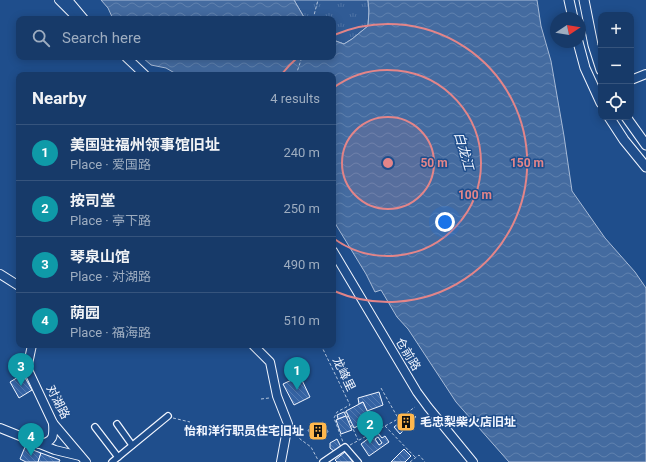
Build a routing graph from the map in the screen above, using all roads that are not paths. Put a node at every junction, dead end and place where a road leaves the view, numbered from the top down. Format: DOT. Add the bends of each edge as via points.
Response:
graph roads {
  1 [pos="59,0"];
  2 [pos="68,0"];
  3 [pos="569,0"];
  4 [pos="584,0"];
  5 [pos="572,12"];
  6 [pos="75,16"];
  7 [pos="81,16"];
  8 [pos="580,48"];
  9 [pos="121,60"];
  10 [pos="129,60"];
  11 [pos="598,61"];
  12 [pos="135,72"];
  13 [pos="142,72"];
  14 [pos="646,74"];
  15 [pos="634,79"];
  16 [pos="598,93"];
  17 [pos="610,120"];
  18 [pos="628,120"];
  19 [pos="646,145"];
  20 [pos="646,167"];
  21 [pos="336,256"];
  22 [pos="336,265"];
  23 [pos="0,274"];
  24 [pos="16,284"];
  25 [pos="31,348"];
  26 [pos="256,348"];
  27 [pos="168,416"];
  28 [pos="53,423"];
  29 [pos="118,424"];
  30 [pos="95,427"];
  31 [pos="0,428"];
  32 [pos="38,444"];
  33 [pos="132,445"];
  34 [pos="118,457"];
  35 [pos="83,459"];
  36 [pos="112,462"];
  37 [pos="281,462"];
  38 [pos="323,462"];
  39 [pos="358,462"];
  40 [pos="466,462"];
  41 [pos="472,462"];
  1 -- 6 [label="street"];
  2 -- 7 [label="street"];
  3 -- 5 [label="main road"];
  4 -- 11 [label="main road"];
  8 -- 16 [label="main road"];
  9 -- 12 [label="street"];
  10 -- 13 [label="street"];
  14 -- 15 [label="street"];
  17 -- 20 [label="main road"];
  18 -- 19 [label="main road"];
  21 -- 41 [label="street, 仓前路" via="418,392"];
  22 -- 40 [label="street, 仓前路" via="412,391"];
  23 -- 24 [label="street"];
  25 -- 28 [label="street, 对湖路" via="28,370"];
  26 -- 37 [label="street" via="270,362 277,396 288,420"];
  27 -- 33 [label="street"];
  28 -- 32 [label="street" via="52,439"];
  28 -- 35 [label="street, 对湖路"];
  29 -- 33 [label="street"];
  30 -- 34 [label="street"];
  31 -- 32 [label="street"];
  32 -- 35 [label="street"];
  33 -- 34 [label="street"];
  34 -- 36 [label="street"];
  38 -- 39 [label="street" via="345,448"];
}
